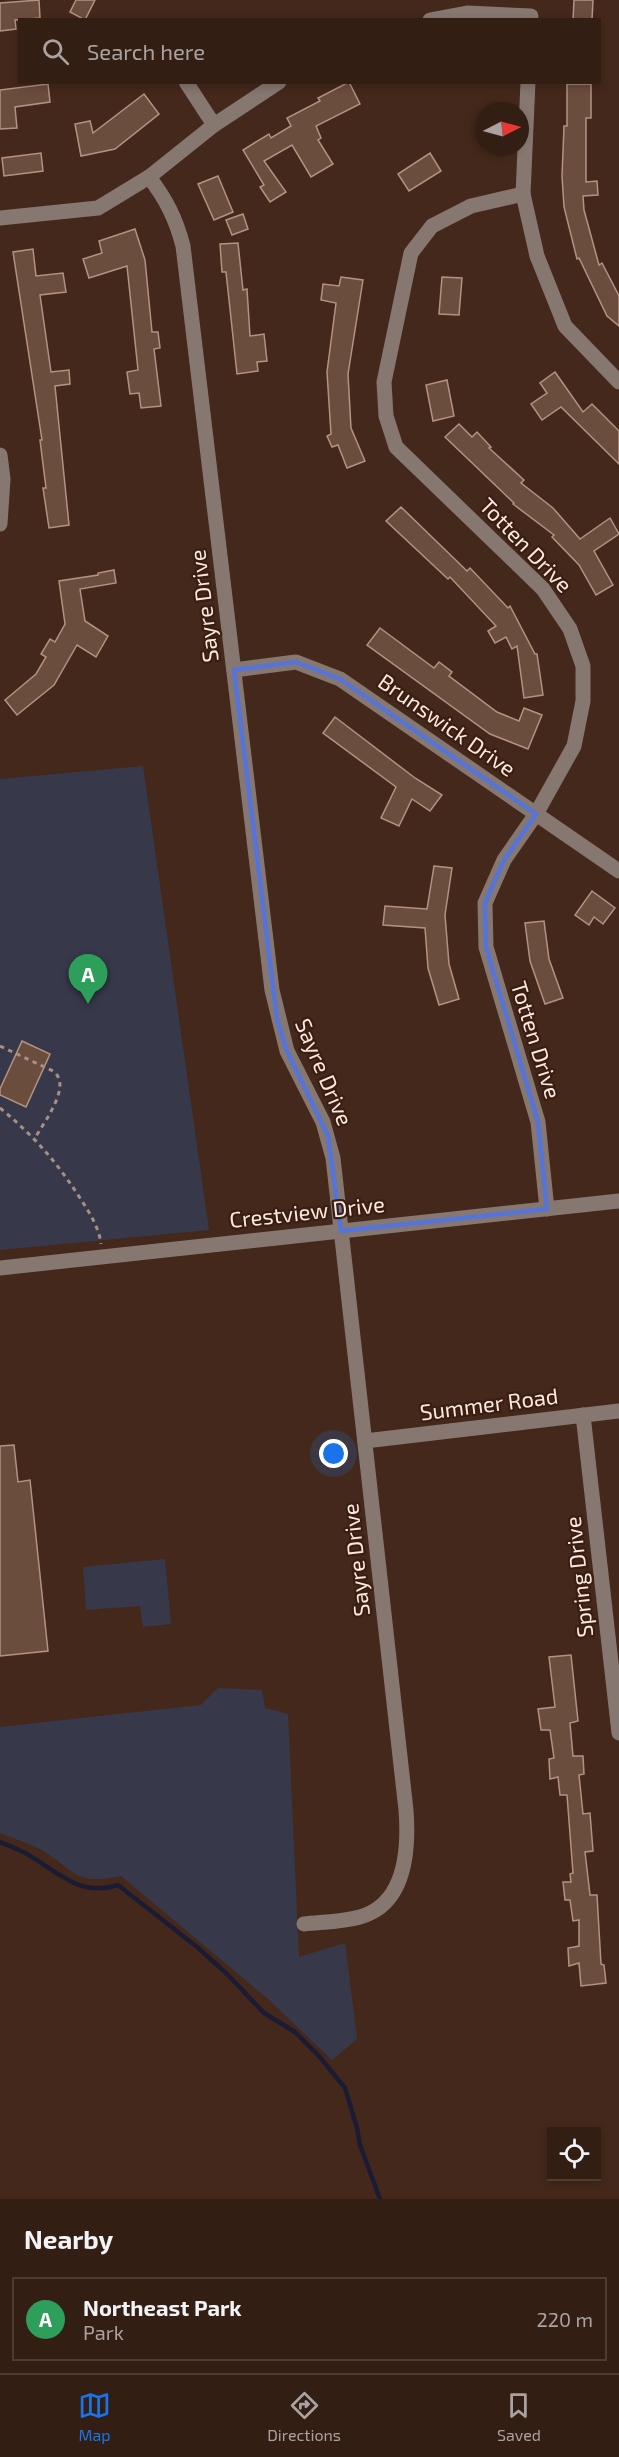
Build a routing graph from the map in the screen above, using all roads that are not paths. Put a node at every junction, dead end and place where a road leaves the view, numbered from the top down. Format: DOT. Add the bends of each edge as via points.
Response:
graph roads {
  1 [pos="532,0"];
  2 [pos="441,18"];
  3 [pos="531,18"];
  4 [pos="187,84"];
  5 [pos="276,84"];
  6 [pos="528,84"];
  7 [pos="214,125"];
  8 [pos="149,177"];
  9 [pos="523,194"];
  10 [pos="0,218"];
  11 [pos="619,382"];
  12 [pos="0,455"];
  13 [pos="0,524"];
  14 [pos="234,670"];
  15 [pos="536,814"];
  16 [pos="619,871"];
  17 [pos="619,1201"];
  18 [pos="546,1209"];
  19 [pos="341,1231"];
  20 [pos="0,1268"];
  21 [pos="619,1412"];
  22 [pos="582,1415"];
  23 [pos="365,1441"];
  24 [pos="619,1733"];
  25 [pos="304,1924"];
  1 -- 3 [label="street"];
  2 -- 3 [label="street" via="467,13"];
  4 -- 7 [label="street"];
  5 -- 7 [label="street"];
  6 -- 9 [label="street"];
  7 -- 8 [label="street"];
  8 -- 10 [label="street" via="98,208"];
  8 -- 14 [label="street, Sayre Drive" via="174,217 183,246"];
  9 -- 11 [label="street" via="537,256 565,326"];
  9 -- 15 [label="street, Totten Drive" via="471,206 432,226 411,253 384,382 386,416 396,447 543,588 570,628 577,647 583,666 584,701 574,746"];
  12 -- 13 [label="street"];
  14 -- 15 [label="street, Brunswick Drive" via="296,662 340,679"];
  14 -- 19 [label="street, Sayre Drive" via="277,1019 287,1051 328,1136"];
  15 -- 16 [label="street, Brunswick Drive"];
  15 -- 18 [label="street, Totten Drive" via="504,860 485,903 486,947 538,1122"];
  17 -- 18 [label="street, Crestview Drive"];
  18 -- 19 [label="street, Crestview Drive"];
  19 -- 20 [label="street, Crestview Drive"];
  19 -- 23 [label="street, Sayre Drive"];
  21 -- 22 [label="street, Summer Road"];
  22 -- 23 [label="street, Summer Road"];
  22 -- 24 [label="street, Spring Drive"];
  23 -- 25 [label="street, Sayre Drive" via="406,1810 407,1857 393,1893 376,1910 347,1919"];
}
